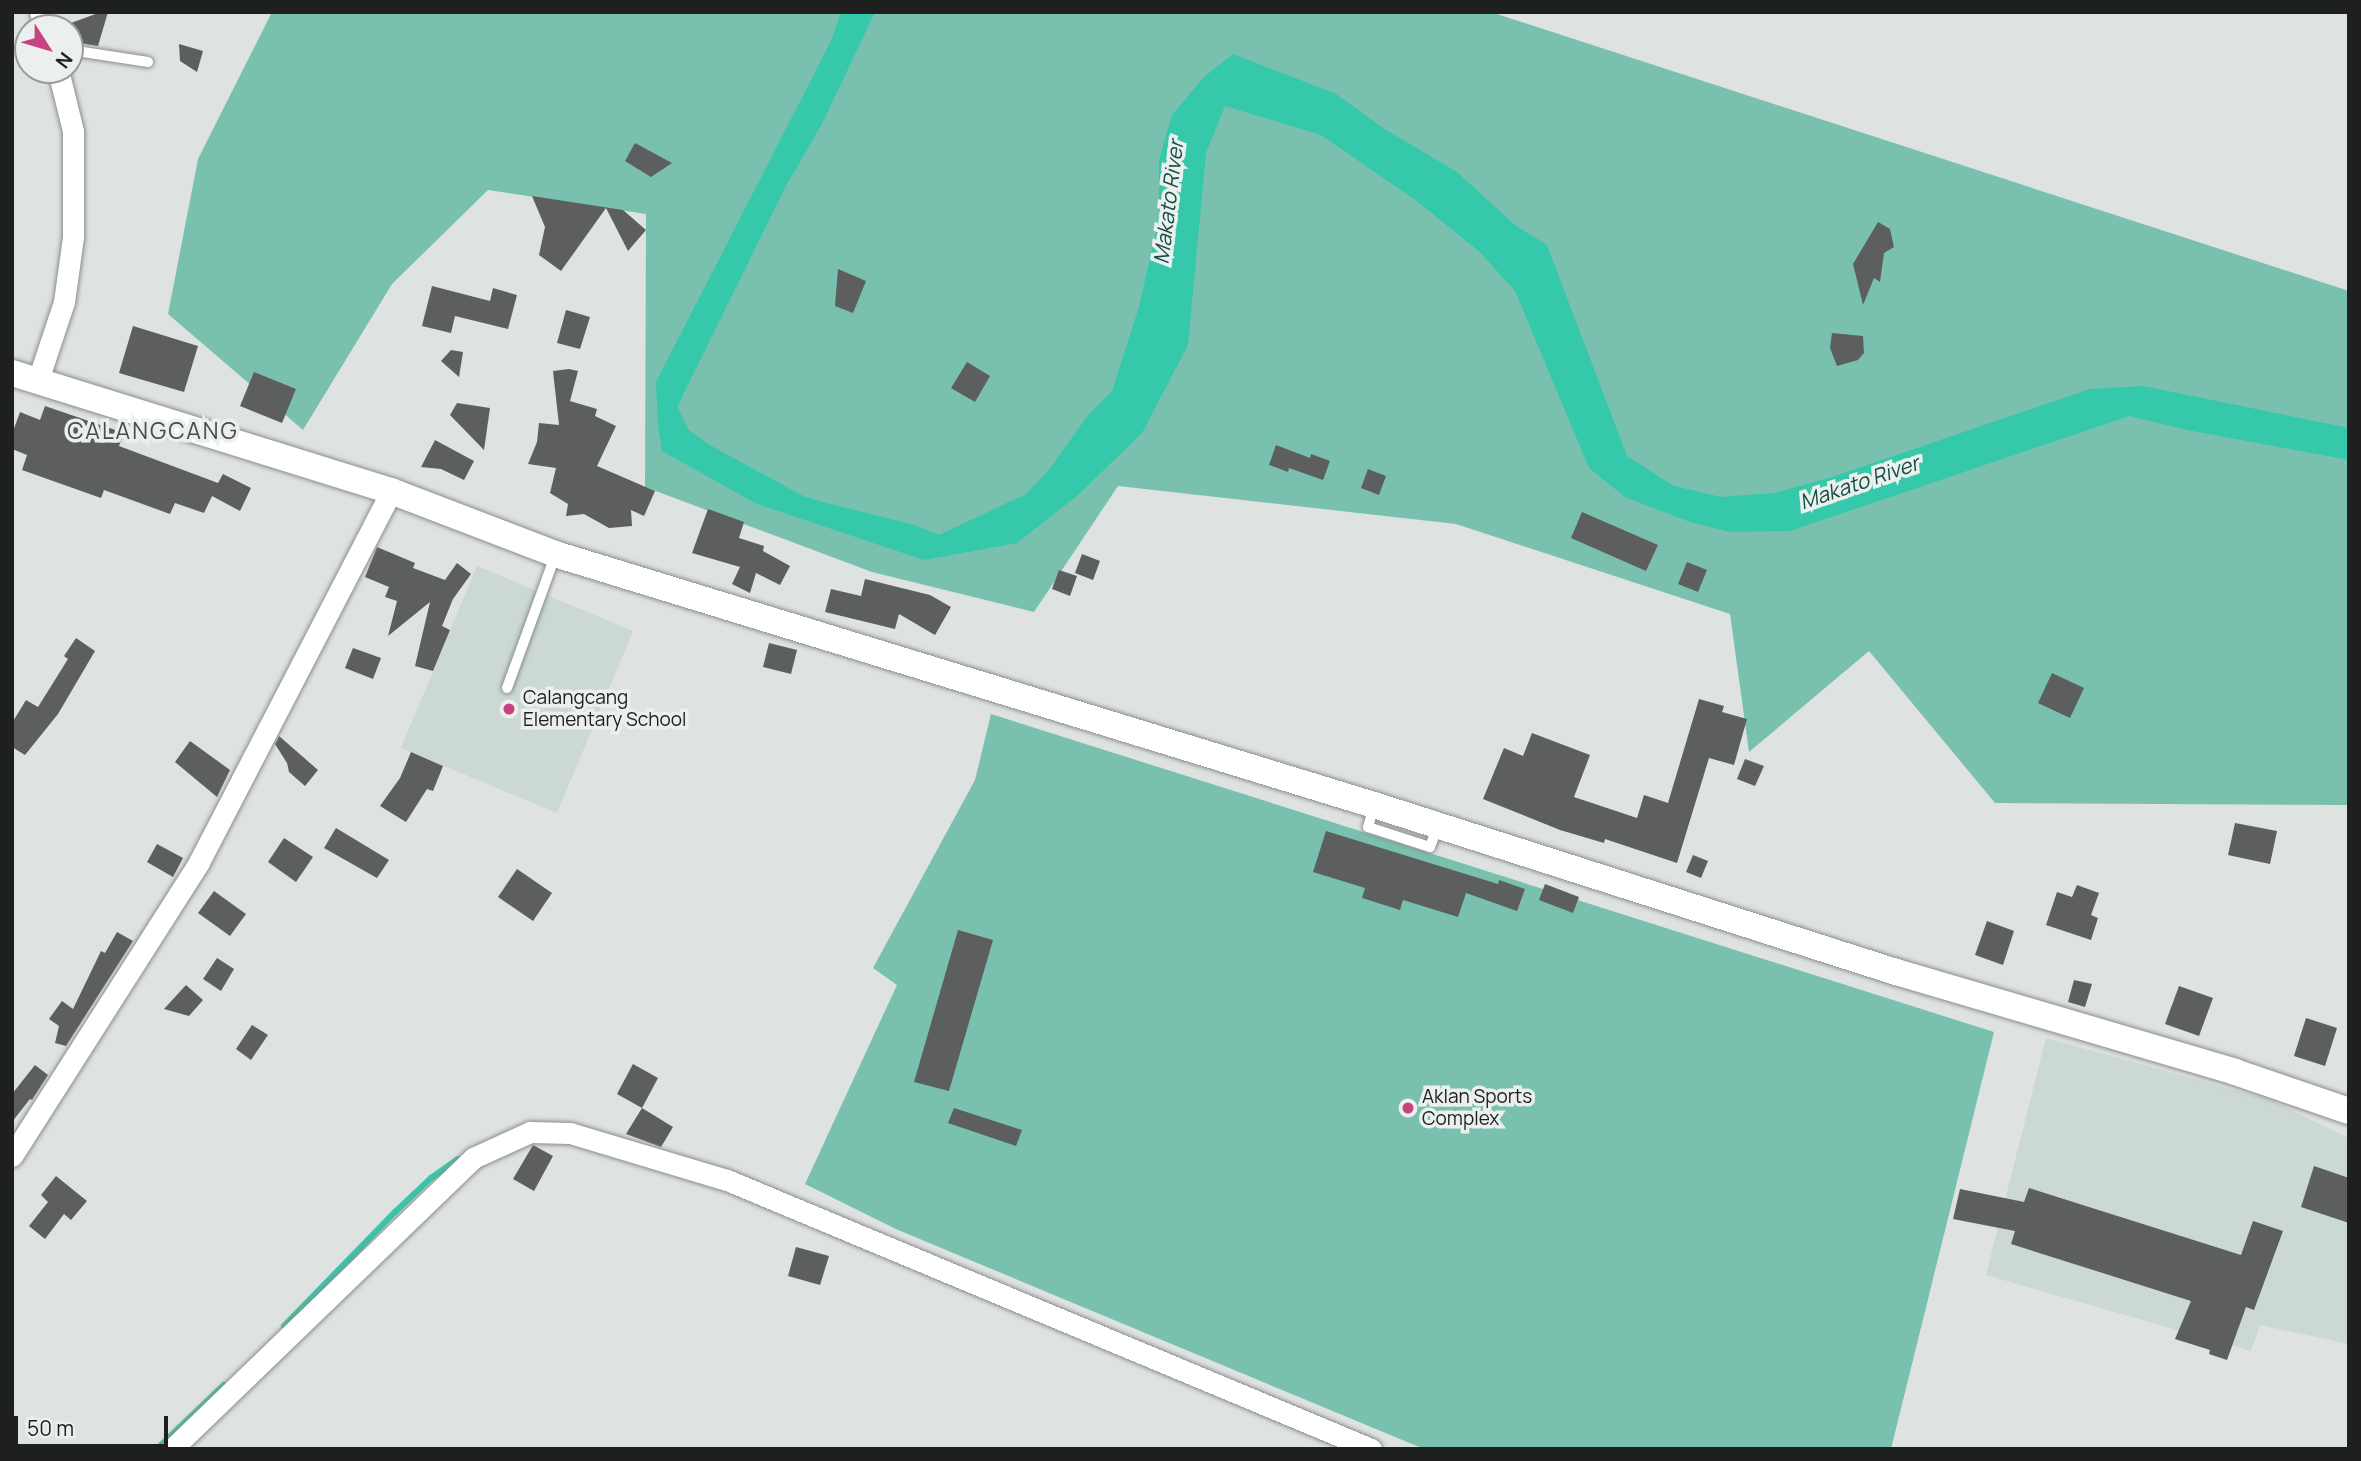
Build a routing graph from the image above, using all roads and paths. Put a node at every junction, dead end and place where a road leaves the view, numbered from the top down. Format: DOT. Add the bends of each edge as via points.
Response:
graph roads {
  1 [pos="84,52"];
  2 [pos="148,62"];
  3 [pos="62,84"];
  4 [pos="12,373"];
  5 [pos="38,380"];
  6 [pos="391,491"];
  7 [pos="555,554"];
  8 [pos="507,688"];
  9 [pos="2349,1111"];
  10 [pos="12,1156"];
  11 [pos="172,1449"];
  12 [pos="1371,1449"];
  1 -- 2 [label="lane"];
  3 -- 5 [label="street" via="74,131 73,237 64,302"];
  4 -- 5 [label="street"];
  5 -- 6 [label="street"];
  6 -- 7 [label="street"];
  6 -- 10 [label="street" via="199,862"];
  7 -- 8 [label="lane"];
  7 -- 9 [label="street"];
  11 -- 12 [label="street" via="473,1158 530,1132 570,1133 727,1180"];
}
